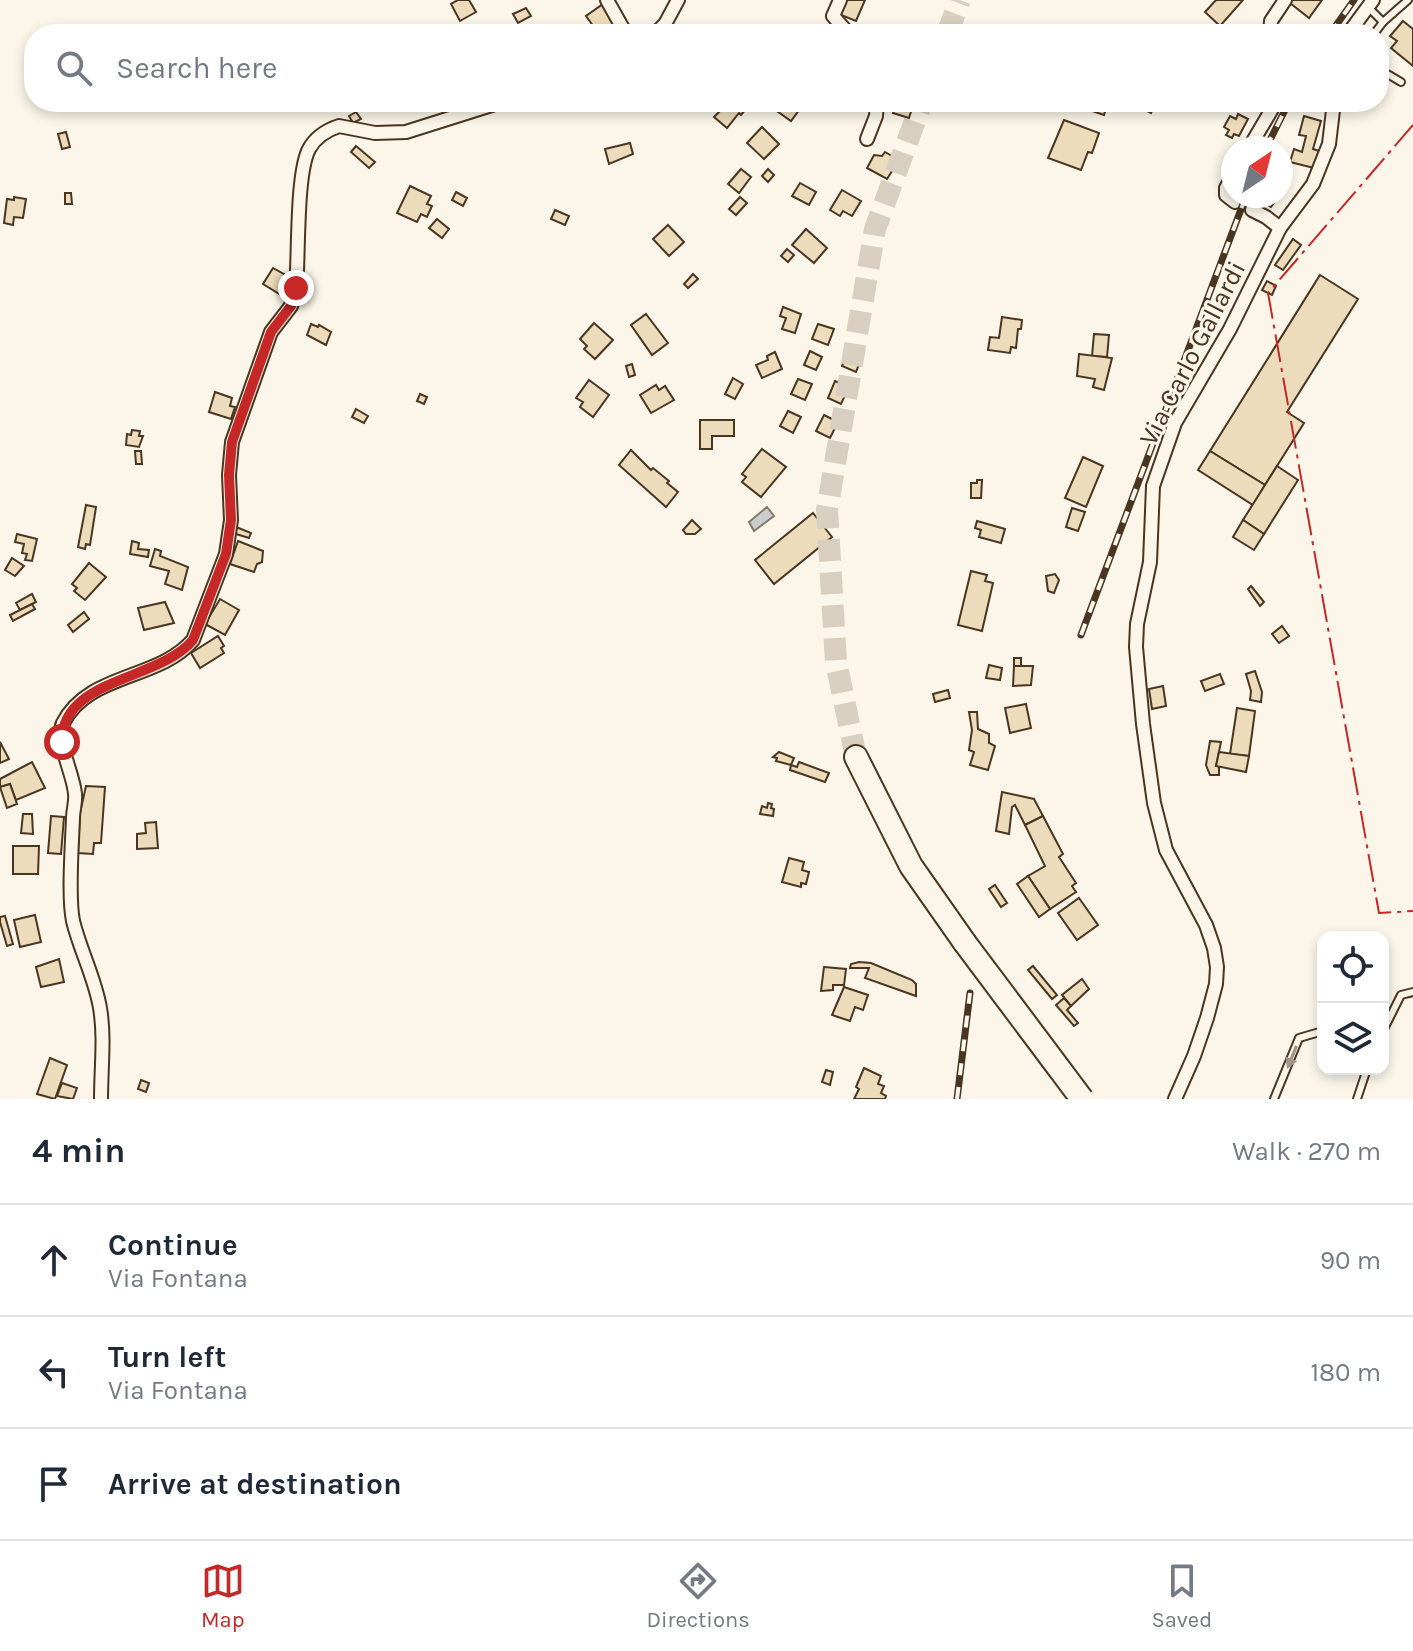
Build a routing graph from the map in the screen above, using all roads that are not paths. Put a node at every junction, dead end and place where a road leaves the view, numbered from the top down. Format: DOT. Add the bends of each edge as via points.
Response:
graph roads {
  1 [pos="607,0"];
  2 [pos="678,0"];
  3 [pos="840,0"];
  4 [pos="1285,0"];
  5 [pos="1408,0"];
  6 [pos="1370,3"];
  7 [pos="1383,22"];
  8 [pos="620,24"];
  9 [pos="665,24"];
  10 [pos="840,24"];
  11 [pos="1271,24"];
  12 [pos="1355,24"];
  13 [pos="1389,75"];
  14 [pos="1401,82"];
  15 [pos="469,112"];
  16 [pos="876,112"];
  17 [pos="1270,112"];
  18 [pos="1333,112"];
  19 [pos="1256,136"];
  20 [pos="867,139"];
  21 [pos="1252,210"];
  22 [pos="1280,228"];
  23 [pos="856,757"];
  24 [pos="1413,992"];
  25 [pos="1389,1019"];
  26 [pos="1317,1033"];
  27 [pos="1365,1075"];
  28 [pos="101,1099"];
  29 [pos="1082,1099"];
  30 [pos="1175,1099"];
  31 [pos="1274,1099"];
  32 [pos="1357,1099"];
  1 -- 8 [label="street"];
  2 -- 9 [label="street"];
  3 -- 10 [label="street" via="833,16"];
  4 -- 11 [label="street"];
  5 -- 7 [label="lane"];
  6 -- 7 [label="lane"];
  6 -- 12 [label="street"];
  13 -- 14 [label="lane"];
  15 -- 28 [label="street" via="406,132 339,126 309,149 302,174 296,288 291,306 271,332 232,442 226,554 193,640 169,659 85,696 62,725 76,798 73,919 100,1009"];
  16 -- 20 [label="street"];
  17 -- 19 [label="street"];
  18 -- 22 [label="street, Via Carlo Gallardi" via="1329,144 1313,184"];
  21 -- 22 [label="street"];
  22 -- 30 [label="street, Via Carlo Gallardi" via="1175,423 1153,486 1150,562 1136,647 1143,724 1166,850 1206,925 1217,967 1207,1018"];
  23 -- 29 [label="highway, bridge" via="911,866"];
  24 -- 25 [label="lane" via="1401,995"];
  26 -- 31 [label="lane, one-way" via="1299,1038"];
  27 -- 32 [label="lane"];
}
